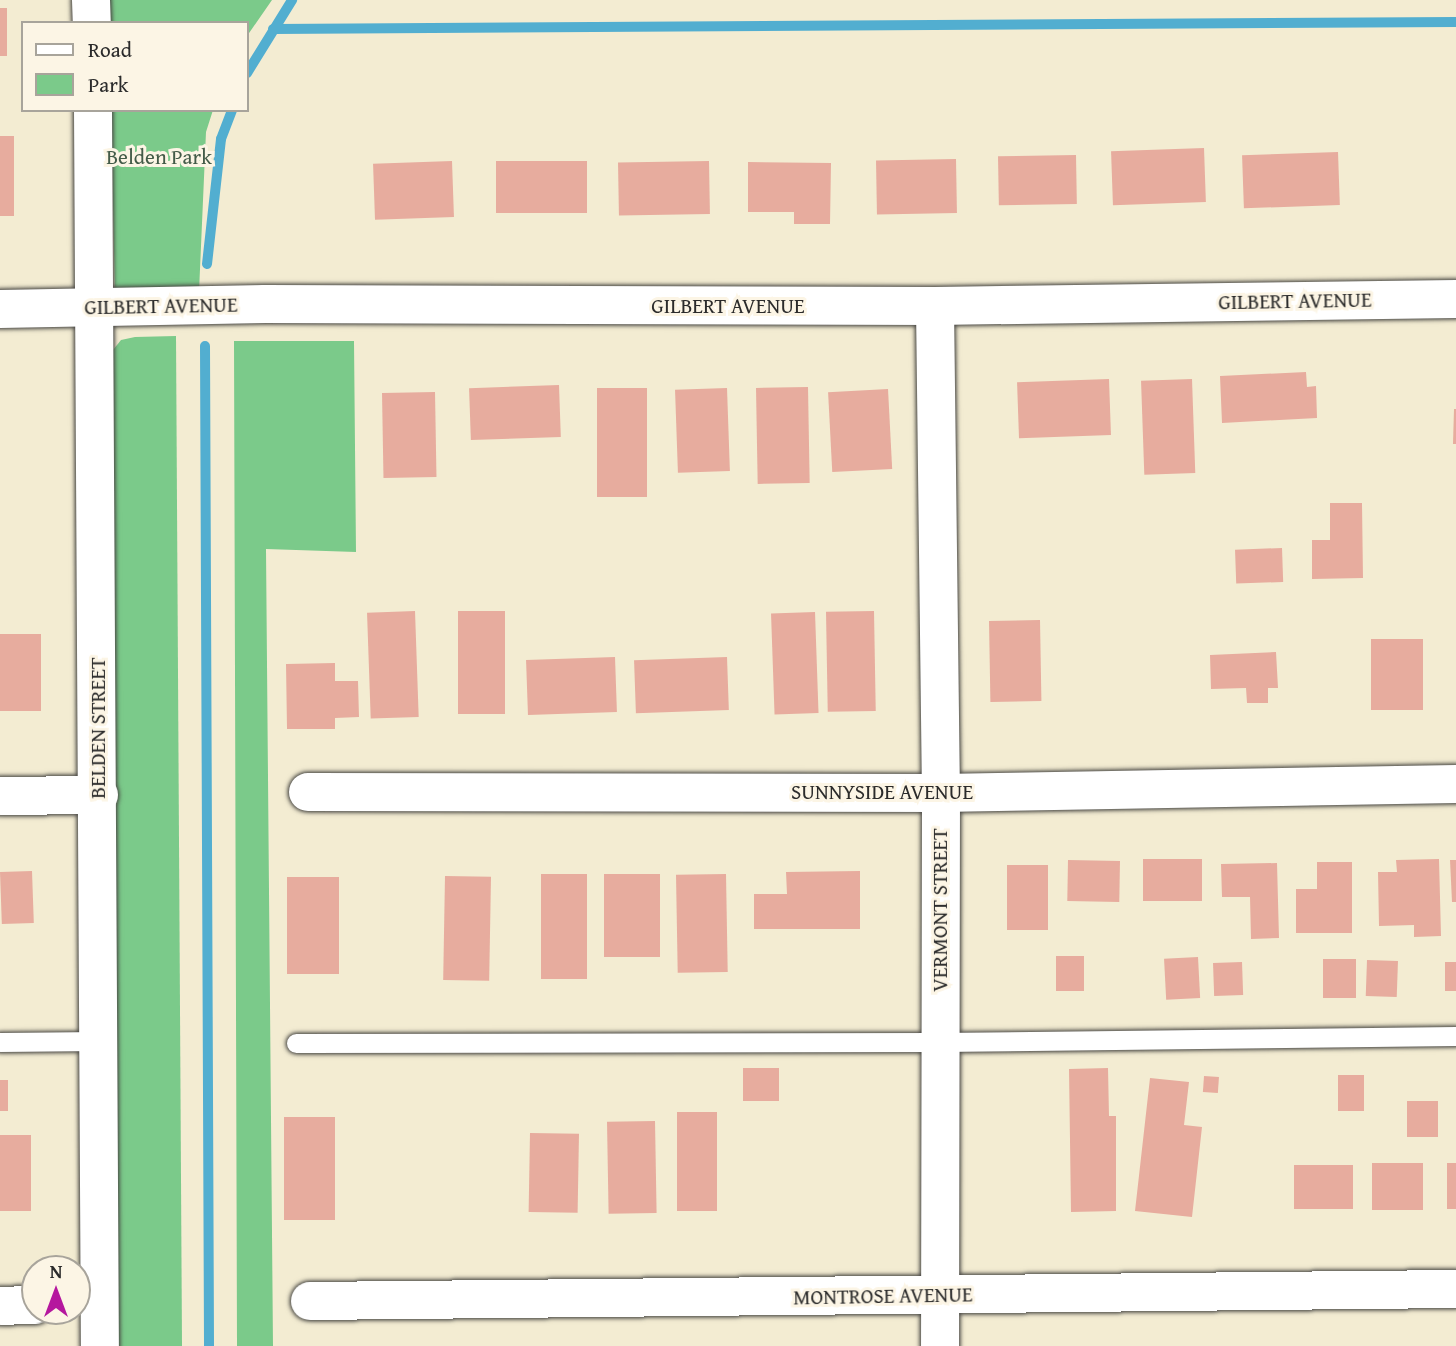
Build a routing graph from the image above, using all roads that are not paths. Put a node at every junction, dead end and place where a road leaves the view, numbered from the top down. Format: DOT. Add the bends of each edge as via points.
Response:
graph roads {
  1 [pos="91,0"];
  2 [pos="92,21"];
  3 [pos="93,112"];
  4 [pos="1456,299"];
  5 [pos="935,306"];
  6 [pos="96,308"];
  7 [pos="0,309"];
  8 [pos="1456,784"];
  9 [pos="308,792"];
  10 [pos="941,793"];
  11 [pos="99,795"];
  12 [pos="0,796"];
  13 [pos="1456,1036"];
  14 [pos="100,1041"];
  15 [pos="0,1042"];
  16 [pos="939,1042"];
  17 [pos="296,1044"];
  18 [pos="91,1256"];
  19 [pos="1456,1289"];
  20 [pos="939,1295"];
  21 [pos="310,1301"];
  22 [pos="21,1305"];
  23 [pos="0,1306"];
  24 [pos="91,1312"];
  25 [pos="100,1346"];
  26 [pos="940,1346"];
  1 -- 2 [label="street"];
  3 -- 6 [label="street, BELDEN STREET"];
  4 -- 5 [label="street, GILBERT AVENUE"];
  5 -- 6 [label="street, GILBERT AVENUE" via="265,304"];
  5 -- 10 [label="street, VERMONT STREET"];
  6 -- 7 [label="street, GILBERT AVENUE"];
  6 -- 11 [label="street, BELDEN STREET"];
  8 -- 10 [label="street, SUNNYSIDE AVENUE"];
  9 -- 10 [label="street, SUNNYSIDE AVENUE"];
  10 -- 16 [label="street, VERMONT STREET"];
  11 -- 12 [label="street"];
  11 -- 14 [label="street, BELDEN STREET"];
  13 -- 16 [label="lane"];
  14 -- 15 [label="lane"];
  14 -- 18 [label="street, BELDEN STREET"];
  16 -- 17 [label="lane"];
  16 -- 20 [label="street, VERMONT STREET"];
  19 -- 20 [label="street, MONTROSE AVENUE"];
  20 -- 21 [label="street, MONTROSE AVENUE"];
  20 -- 26 [label="street, VERMONT STREET"];
  22 -- 23 [label="street"];
  24 -- 25 [label="street, BELDEN STREET"];
}
